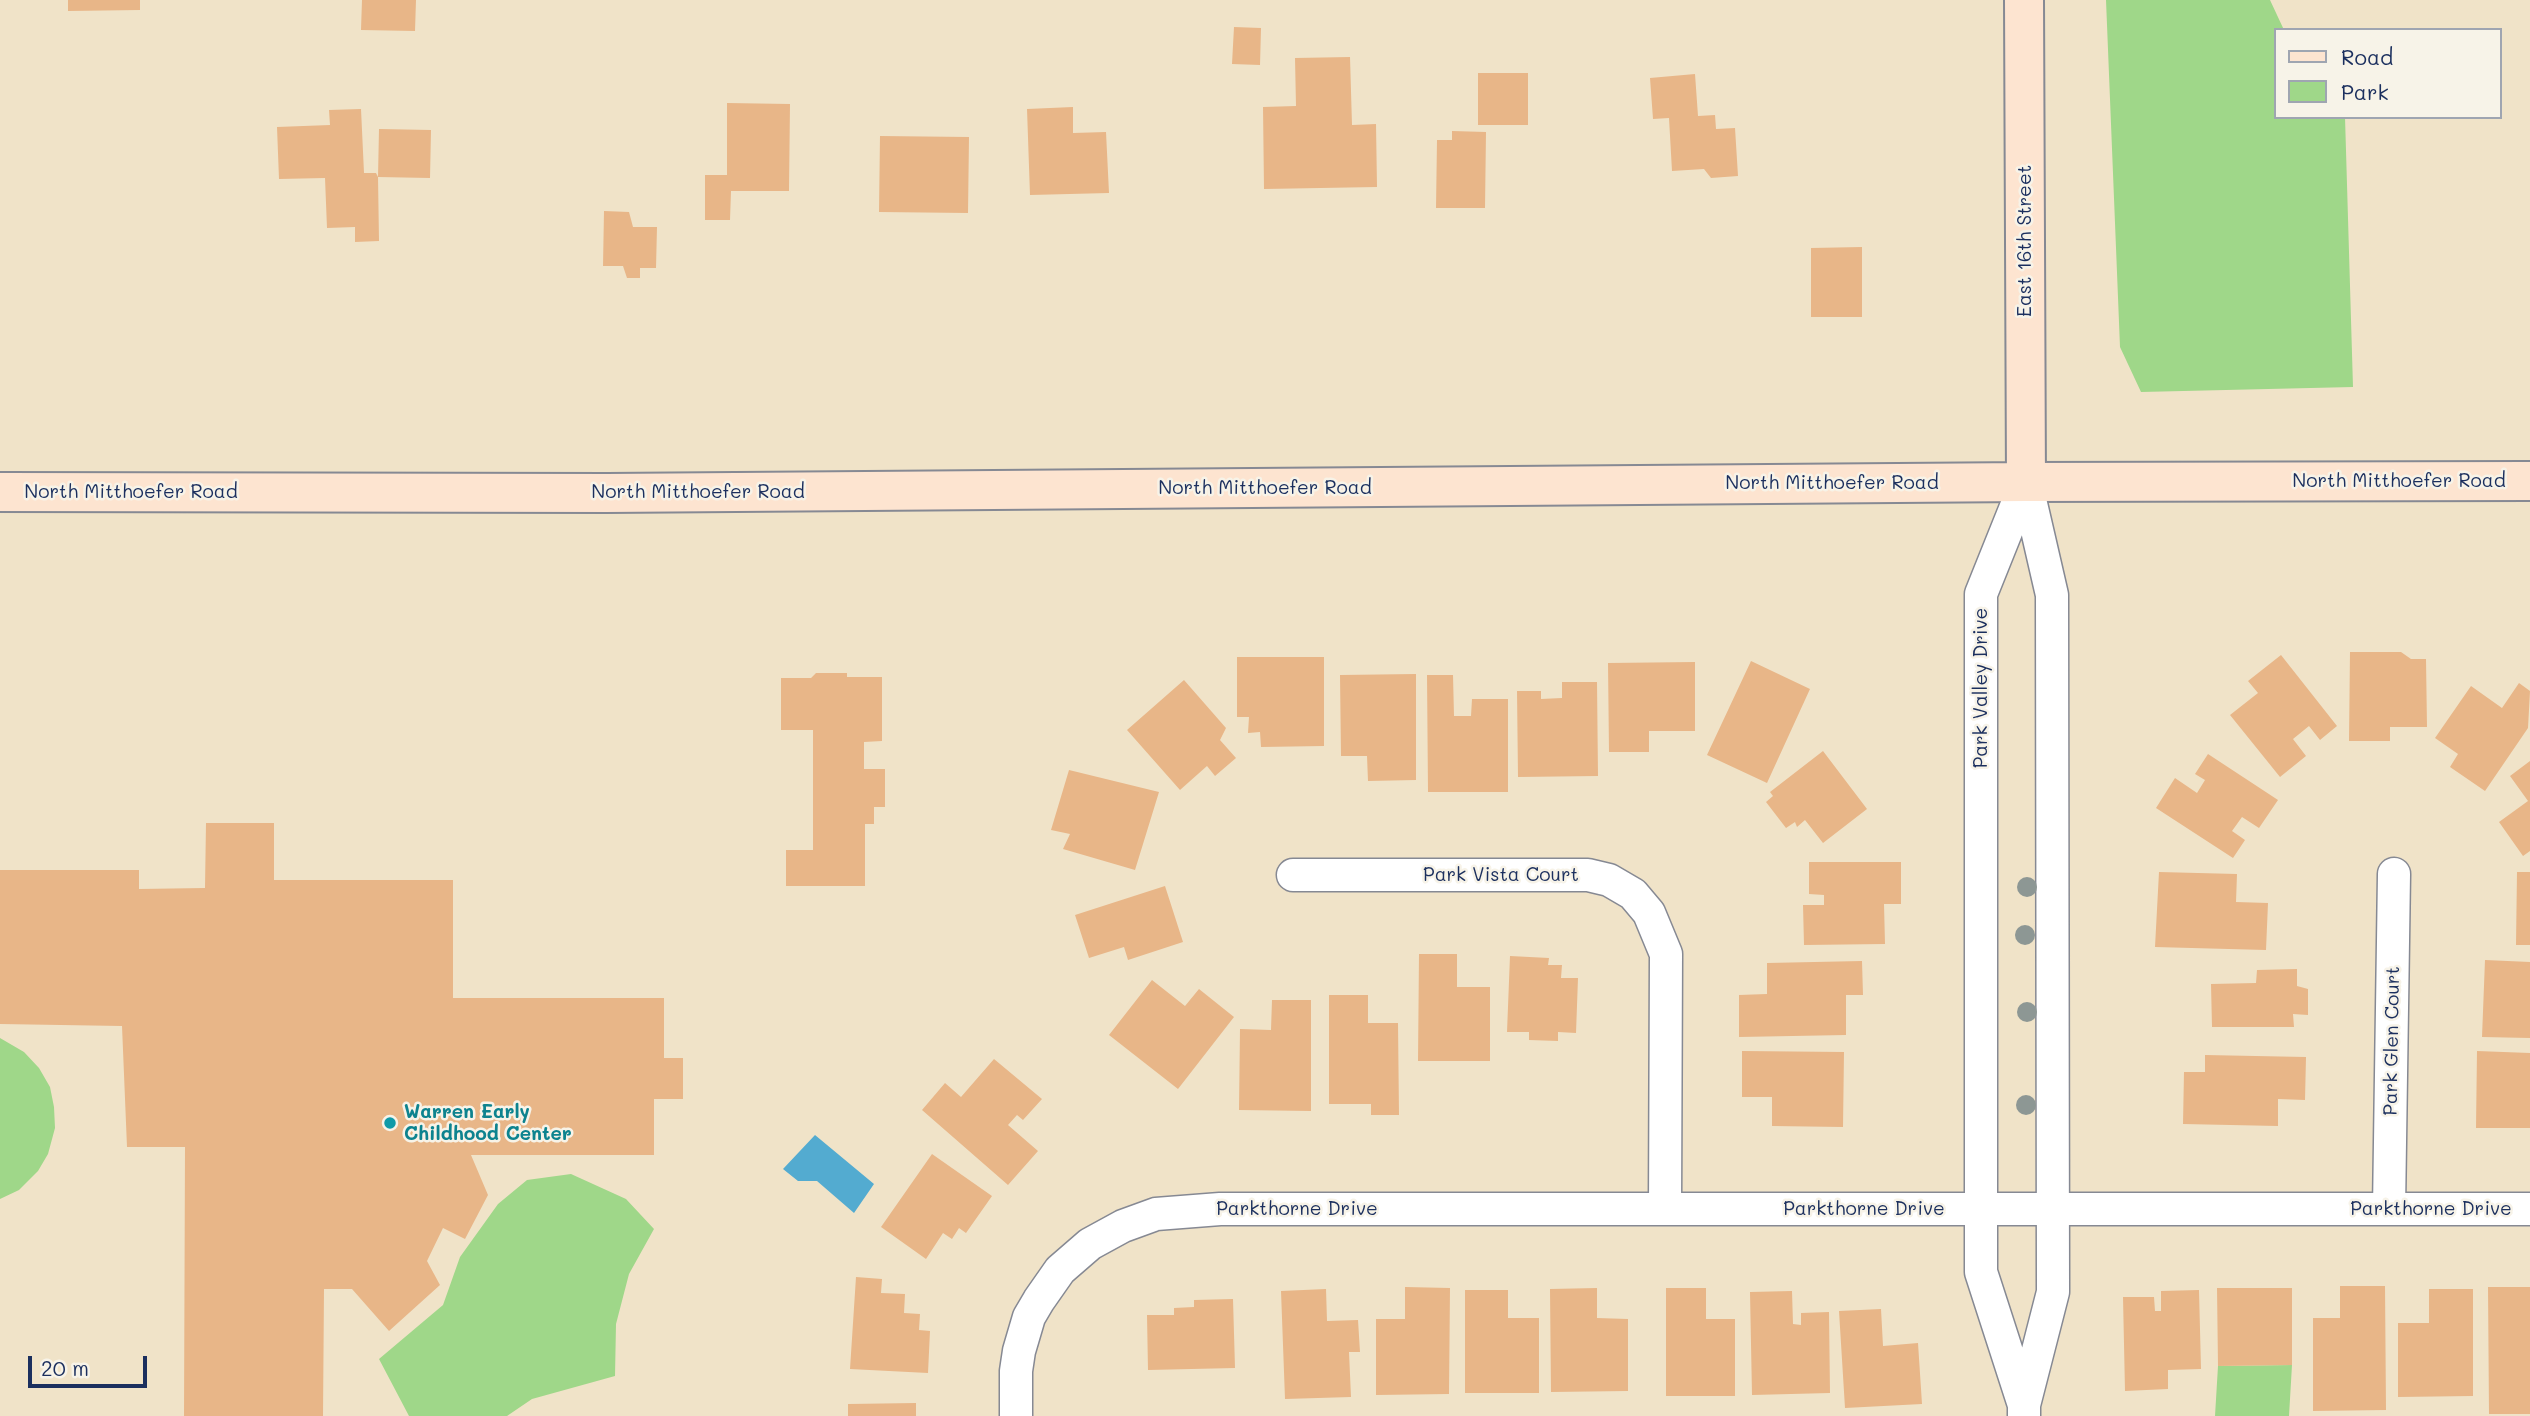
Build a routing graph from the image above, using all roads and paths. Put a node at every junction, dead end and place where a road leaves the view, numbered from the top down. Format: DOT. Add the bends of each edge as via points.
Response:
graph roads {
  1 [pos="2024,0"];
  2 [pos="2530,481"];
  3 [pos="2026,482"];
  4 [pos="0,492"];
  5 [pos="2394,874"];
  6 [pos="1293,875"];
  7 [pos="1665,1209"];
  8 [pos="1980,1209"];
  9 [pos="2053,1209"];
  10 [pos="2389,1209"];
  11 [pos="2530,1209"];
  12 [pos="2024,1410"];
  13 [pos="1016,1416"];
  1 -- 3 [label="main road, East 16th Street"];
  2 -- 3 [label="main road, North Mitthoefer Road"];
  3 -- 4 [label="main road, North Mitthoefer Road" via="800,492"];
  3 -- 8 [label="street, Park Valley Drive" via="1981,594"];
  3 -- 9 [label="street, Park Valley Drive" via="2052,595"];
  5 -- 10 [label="street, Park Glen Court"];
  6 -- 7 [label="street, Park Vista Court" via="1588,875 1609,880 1633,894 1649,913 1666,954"];
  7 -- 8 [label="street, Parkthorne Drive"];
  7 -- 13 [label="street, Parkthorne Drive" via="1197,1209 1139,1219 1090,1244 1060,1270 1039,1300 1023,1334 1016,1371"];
  8 -- 9 [label="street, Parkthorne Drive"];
  8 -- 12 [label="street, Park Valley Drive" via="1981,1272"];
  9 -- 10 [label="street, Parkthorne Drive"];
  9 -- 12 [label="street, Park Valley Drive" via="2053,1293"];
  10 -- 11 [label="street, Parkthorne Drive"];
}
